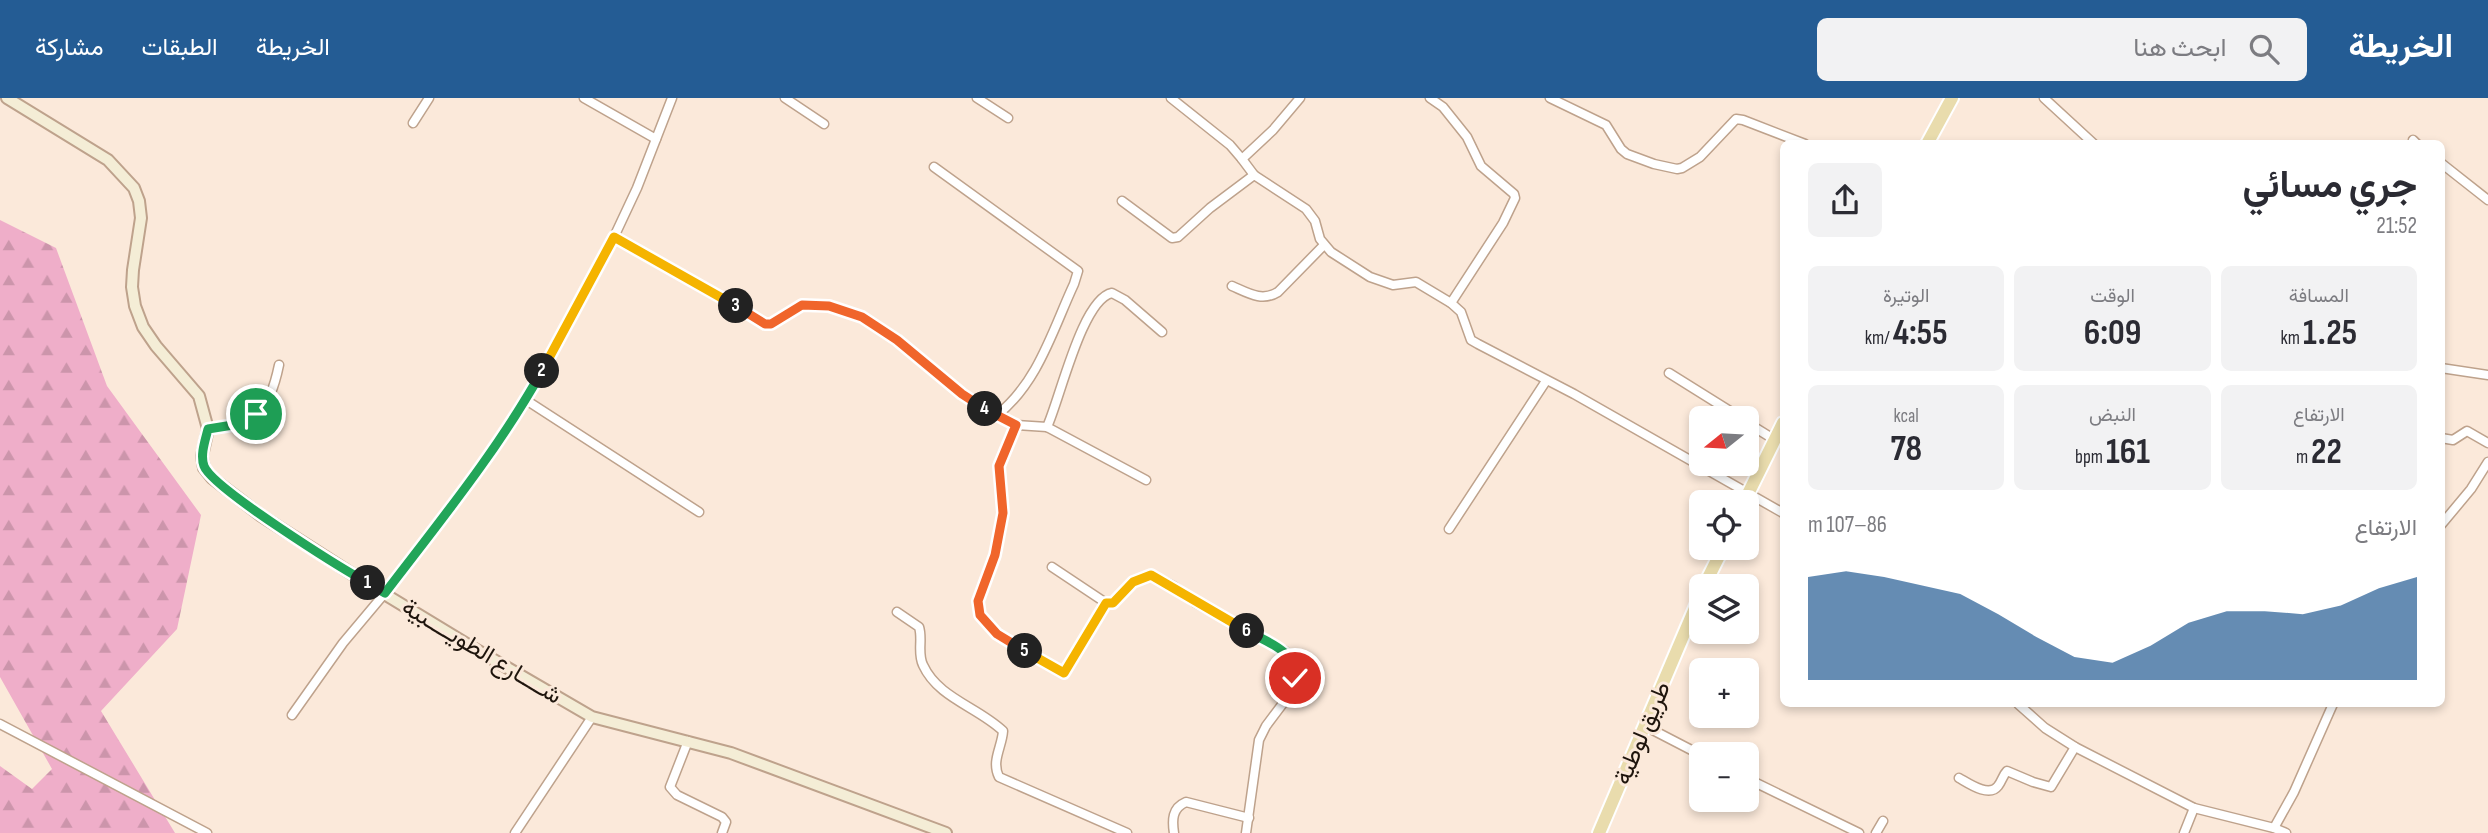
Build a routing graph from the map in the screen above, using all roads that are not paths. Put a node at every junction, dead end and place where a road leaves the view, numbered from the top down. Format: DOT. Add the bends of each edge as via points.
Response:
graph roads {
  1 [pos="7,98"];
  2 [pos="429,98"];
  3 [pos="584,98"];
  4 [pos="672,98"];
  5 [pos="785,98"];
  6 [pos="977,98"];
  7 [pos="1171,98"];
  8 [pos="1300,98"];
  9 [pos="1430,98"];
  10 [pos="1549,98"];
  11 [pos="1952,98"];
  12 [pos="2044,98"];
  13 [pos="1009,118"];
  14 [pos="414,124"];
  15 [pos="824,124"];
  16 [pos="656,139"];
  17 [pos="1795,140"];
  18 [pos="1929,140"];
  19 [pos="2090,140"];
  20 [pos="1242,159"];
  21 [pos="2445,166"];
  22 [pos="934,167"];
  23 [pos="1254,176"];
  24 [pos="2488,200"];
  25 [pos="1122,201"];
  26 [pos="614,237"];
  27 [pos="1324,245"];
  28 [pos="1232,286"];
  29 [pos="1451,303"];
  30 [pos="1162,332"];
  31 [pos="279,365"];
  32 [pos="2445,369"];
  33 [pos="1669,373"];
  34 [pos="2488,375"];
  35 [pos="1546,381"];
  36 [pos="526,400"];
  37 [pos="1722,406"];
  38 [pos="997,415"];
  39 [pos="1016,425"];
  40 [pos="1047,427"];
  41 [pos="208,429"];
  42 [pos="1780,429"];
  43 [pos="1759,430"];
  44 [pos="2445,439"];
  45 [pos="1775,440"];
  46 [pos="2488,443"];
  47 [pos="2488,463"];
  48 [pos="1146,480"];
  49 [pos="1732,490"];
  50 [pos="1750,490"];
  51 [pos="1759,503"];
  52 [pos="699,512"];
  53 [pos="1780,512"];
  54 [pos="2445,520"];
  55 [pos="1449,529"];
  56 [pos="1052,567"];
  57 [pos="385,593"];
  58 [pos="1106,603"];
  59 [pos="897,612"];
  60 [pos="1689,622"];
  61 [pos="2021,707"];
  62 [pos="2332,707"];
  63 [pos="292,715"];
  64 [pos="592,717"];
  65 [pos="0,724"];
  66 [pos="1645,726"];
  67 [pos="688,741"];
  68 [pos="2075,747"];
  69 [pos="1689,749"];
  70 [pos="1959,778"];
  71 [pos="1759,784"];
  72 [pos="2194,808"];
  73 [pos="1249,818"];
  74 [pos="1883,821"];
  75 [pos="2274,828"];
  76 [pos="207,833"];
  77 [pos="515,833"];
  78 [pos="722,833"];
  79 [pos="946,833"];
  80 [pos="1127,833"];
  81 [pos="1174,833"];
  82 [pos="1246,833"];
  83 [pos="1600,833"];
  84 [pos="1859,833"];
  85 [pos="1876,833"];
  86 [pos="2184,833"];
  87 [pos="2286,833"];
  1 -- 41 [label="street, شــــارع الطويــــبية" via="108,160 134,188 141,218 133,270 135,306 156,346 199,396"];
  2 -- 14 [label="street"];
  3 -- 16 [label="street"];
  4 -- 16 [label="street"];
  5 -- 15 [label="street"];
  6 -- 13 [label="street"];
  7 -- 20 [label="street"];
  8 -- 20 [label="street"];
  9 -- 29 [label="street" via="1467,136 1482,166 1515,198"];
  10 -- 17 [label="street" via="1606,125 1627,154 1677,169 1700,157 1736,119"];
  11 -- 18 [label="main road"];
  12 -- 19 [label="street"];
  16 -- 26 [label="street"];
  20 -- 23 [label="street"];
  21 -- 24 [label="street"];
  22 -- 38 [label="street" via="1078,271 1030,380"];
  23 -- 25 [label="street" via="1178,237 1172,238"];
  23 -- 27 [label="street" via="1306,209"];
  26 -- 36 [label="street"];
  26 -- 38 [label="street" via="765,324 802,305 829,306 862,317 962,394"];
  27 -- 28 [label="street" via="1271,296 1256,297"];
  27 -- 29 [label="street" via="1370,277 1393,285 1416,282"];
  29 -- 35 [label="street" via="1461,312 1472,340"];
  30 -- 40 [label="street" via="1125,300 1112,293 1102,296 1080,334"];
  31 -- 41 [label="street" via="273,391 256,414 233,425"];
  32 -- 34 [label="street"];
  33 -- 37 [label="street"];
  35 -- 49 [label="street"];
  35 -- 55 [label="street"];
  36 -- 52 [label="street"];
  36 -- 57 [label="street"];
  38 -- 39 [label="street"];
  39 -- 40 [label="street"];
  39 -- 58 [label="street" via="999,466 1003,513 995,555 978,601 980,615 997,634 1064,673"];
  40 -- 48 [label="street"];
  41 -- 57 [label="street, شــــارع الطويــــبية" via="202,456 212,478"];
  42 -- 45 [label="main road"];
  43 -- 45 [label="street"];
  44 -- 46 [label="street" via="2453,440 2467,431"];
  45 -- 50 [label="main road"];
  47 -- 54 [label="street"];
  51 -- 53 [label="street"];
  56 -- 58 [label="street"];
  57 -- 63 [label="street"];
  57 -- 64 [label="street, شــــارع الطويــــبية"];
  58 -- 73 [label="street" via="1113,603 1133,582 1151,575 1290,657 1295,678 1259,740"];
  59 -- 80 [label="street" via="919,627 921,662 930,678 1003,731 996,757 999,777"];
  60 -- 66 [label="main road, طريق لوطية"];
  61 -- 68 [label="street"];
  62 -- 75 [label="street"];
  64 -- 67 [label="street, شــــارع الطويــــبية"];
  64 -- 77 [label="street"];
  65 -- 76 [label="street"];
  66 -- 69 [label="street"];
  66 -- 83 [label="main road, طريق لوطية"];
  67 -- 78 [label="street" via="670,787 722,817 726,822"];
  67 -- 79 [label="street, شــــارع الطويــــبية"];
  68 -- 70 [label="street" via="2051,787 2007,771 1992,790"];
  68 -- 72 [label="street"];
  71 -- 84 [label="street"];
  72 -- 75 [label="street"];
  72 -- 86 [label="street"];
  73 -- 81 [label="street" via="1186,802 1175,809"];
  73 -- 82 [label="street"];
  74 -- 85 [label="street"];
  75 -- 87 [label="street"];
}
